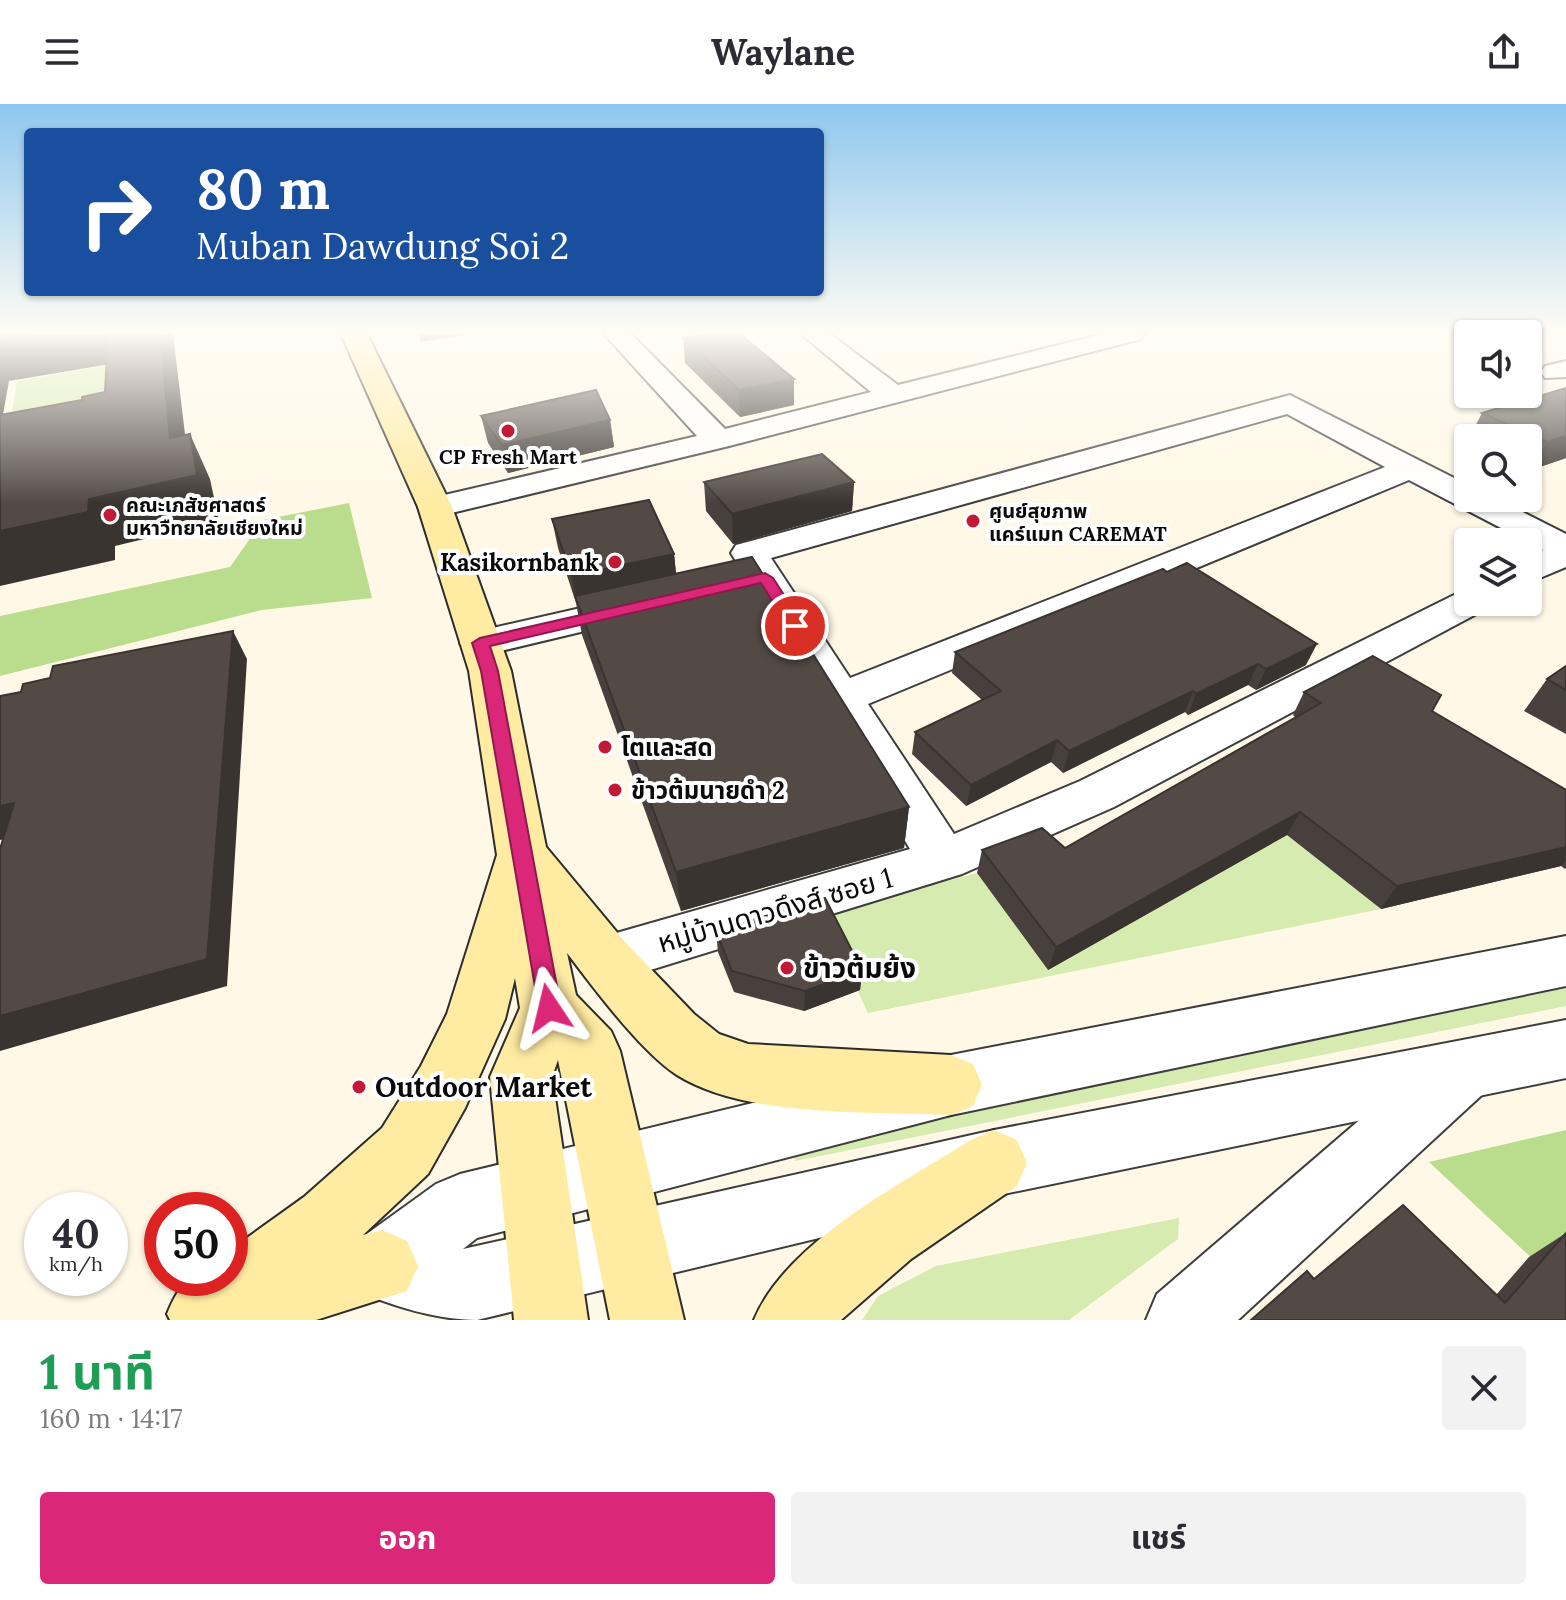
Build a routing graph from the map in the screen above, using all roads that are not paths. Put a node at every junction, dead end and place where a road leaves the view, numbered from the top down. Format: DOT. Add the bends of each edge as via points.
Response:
graph roads {
  1 [pos="381,391"];
  2 [pos="671,391"];
  3 [pos="887,391"];
  4 [pos="904,391"];
  5 [pos="891,394"];
  6 [pos="718,440"];
  7 [pos="1410,468"];
  8 [pos="1454,491"];
  9 [pos="435,507"];
  10 [pos="1494,512"];
  11 [pos="1566,550"];
  12 [pos="1542,564"];
  13 [pos="673,599"];
  14 [pos="1454,610"];
  15 [pos="480,643"];
  16 [pos="841,698"];
  17 [pos="521,853"];
  18 [pos="944,860"];
  19 [pos="605,959"];
  20 [pos="1566,961"];
  21 [pos="549,1008"];
  22 [pos="1566,1049"];
  23 [pos="1463,1071"];
  24 [pos="951,1085"];
  25 [pos="994,1163"];
  26 [pos="615,1171"];
  27 [pos="534,1190"];
  28 [pos="631,1245"];
  29 [pos="382,1266"];
  30 [pos="548,1293"];
  31 [pos="201,1318"];
  32 [pos="647,1320"];
  33 [pos="791,1320"];
  34 [pos="1183,1320"];
  1 -- 9 [label="main road"];
  2 -- 6 [label="street"];
  3 -- 5 [label="street"];
  4 -- 5 [label="street"];
  5 -- 6 [label="street"];
  6 -- 9 [label="street"];
  7 -- 8 [label="street"];
  7 -- 16 [label="street"];
  7 -- 16 [label="street" via="1290,404 749,553 750,581"];
  9 -- 15 [label="main road"];
  10 -- 11 [label="street"];
  11 -- 12 [label="street"];
  13 -- 15 [label="street"];
  14 -- 18 [label="street, หมู่บ้านดาวดึงส์ ซอย 1" via="1097,794"];
  15 -- 17 [label="main road" via="490,671"];
  16 -- 18 [label="street"];
  17 -- 19 [label="main road"];
  17 -- 21 [label="main road"];
  17 -- 31 [label="main road" via="475,1019 405,1151 328,1221"];
  18 -- 19 [label="street, หมู่บ้านดาวดึงส์ ซอย 1"];
  19 -- 24 [label="main road" via="699,1055 748,1074"];
  20 -- 24 [label="street"];
  21 -- 26 [label="main road" via="590,1051"];
  21 -- 27 [label="main road" via="521,1077"];
  22 -- 23 [label="street"];
  23 -- 25 [label="street"];
  23 -- 34 [label="street"];
  24 -- 26 [label="street"];
  25 -- 28 [label="street"];
  25 -- 33 [label="main road" via="874,1241 826,1281"];
  26 -- 27 [label="street"];
  26 -- 28 [label="main road"];
  27 -- 29 [label="street" via="460,1208"];
  27 -- 30 [label="main road"];
  28 -- 30 [label="street"];
  28 -- 32 [label="main road"];
  29 -- 30 [label="street" via="468,1286"];
  29 -- 31 [label="main road"];
}
